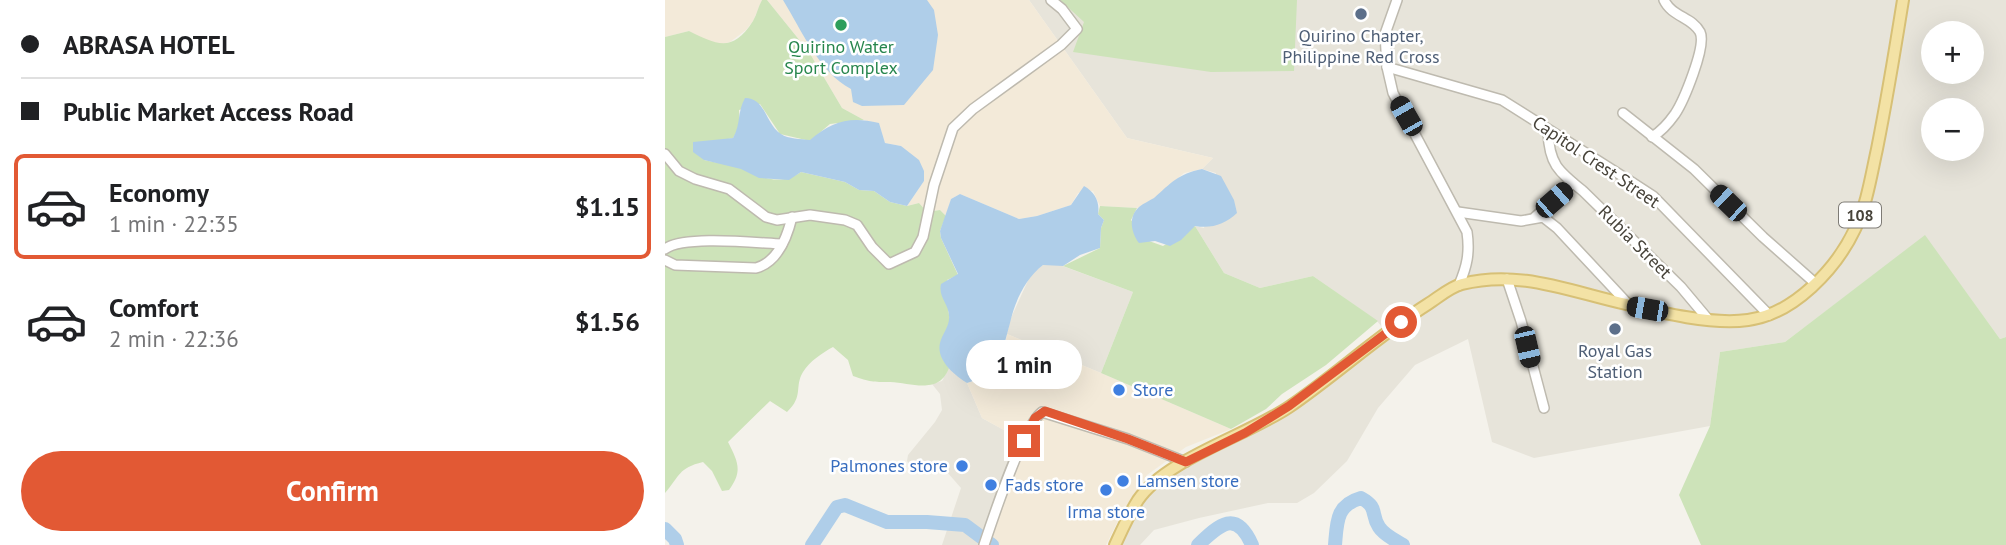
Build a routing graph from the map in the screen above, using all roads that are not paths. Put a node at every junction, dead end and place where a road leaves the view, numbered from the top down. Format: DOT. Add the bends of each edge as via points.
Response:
graph roads {
  1 [pos="1051,0"];
  2 [pos="1397,0"];
  3 [pos="1664,0"];
  4 [pos="1903,0"];
  5 [pos="1387,67"];
  6 [pos="1623,113"];
  7 [pos="1548,131"];
  8 [pos="1652,136"];
  9 [pos="665,154"];
  10 [pos="1573,183"];
  11 [pos="1458,212"];
  12 [pos="792,217"];
  13 [pos="1535,217"];
  14 [pos="782,244"];
  15 [pos="665,249"];
  16 [pos="665,260"];
  17 [pos="1507,279"];
  18 [pos="1815,283"];
  19 [pos="1459,285"];
  20 [pos="1629,305"];
  21 [pos="1769,315"];
  22 [pos="1707,318"];
  23 [pos="1544,408"];
  24 [pos="1186,462"];
  25 [pos="984,545"];
  26 [pos="1115,545"];
  1 -- 12 [label="street" via="1077,29 953,128 923,237 915,251 889,264 857,225 828,216"];
  2 -- 5 [label="street" via="1385,34"];
  3 -- 8 [label="street" via="1696,28 1701,40 1681,103 1663,130"];
  4 -- 18 [label="main road, 108" via="1864,208 1842,251"];
  5 -- 7 [label="street, Capitol Crest Street" via="1502,100"];
  5 -- 11 [label="street" via="1393,93"];
  6 -- 8 [label="street"];
  7 -- 10 [label="street, Rubia Street" via="1549,152"];
  7 -- 21 [label="street, Capitol Crest Street" via="1653,197"];
  8 -- 18 [label="street" via="1694,169"];
  9 -- 12 [label="street" via="679,171 729,188 766,217"];
  10 -- 13 [label="street"];
  10 -- 22 [label="street, Rubia Street"];
  11 -- 13 [label="street" via="1521,222"];
  11 -- 19 [label="street" via="1469,248"];
  12 -- 14 [label="street"];
  13 -- 20 [label="street" via="1549,220"];
  14 -- 15 [label="street" via="691,241"];
  14 -- 16 [label="street" via="771,262 755,268 675,265"];
  17 -- 19 [label="main road, 108"];
  17 -- 20 [label="main road, 108" via="1558,286"];
  17 -- 23 [label="street"];
  18 -- 21 [label="main road, 108"];
  19 -- 24 [label="main road, 108" via="1377,338 1289,406"];
  20 -- 22 [label="main road, 108"];
  21 -- 22 [label="main road, 108" via="1748,320"];
  24 -- 25 [label="street" via="1042,412 1022,446"];
  24 -- 26 [label="main road, 108" via="1167,471 1138,500"];
}
